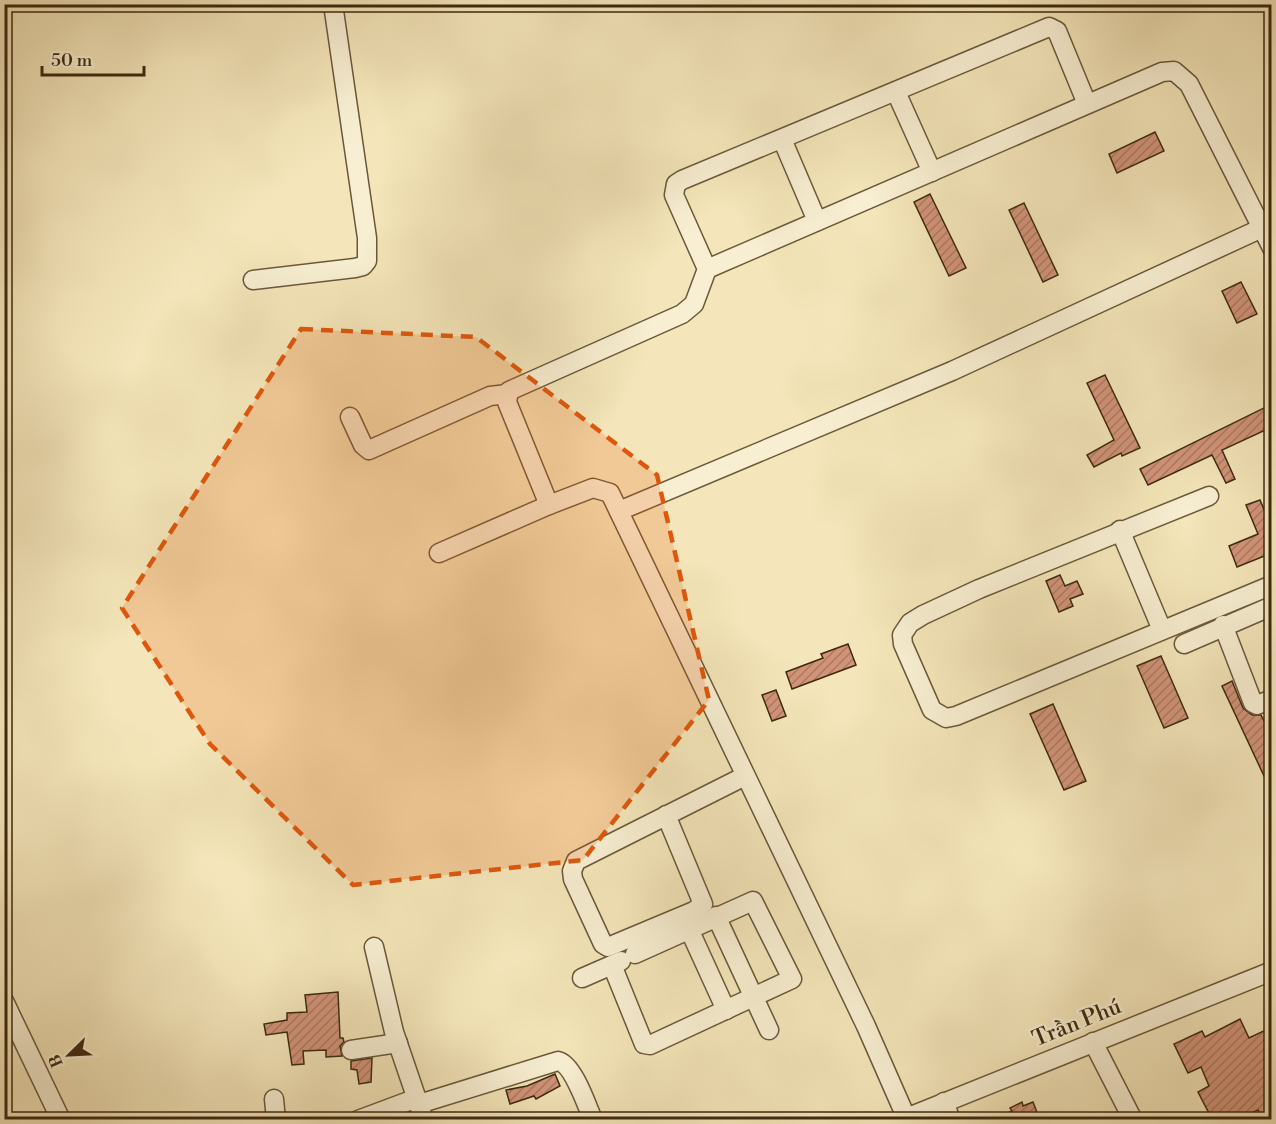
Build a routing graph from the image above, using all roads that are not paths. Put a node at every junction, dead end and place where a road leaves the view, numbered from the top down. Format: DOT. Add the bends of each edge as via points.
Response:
graph roads {
  1 [pos="333,4"];
  2 [pos="896,92"];
  3 [pos="1087,104"];
  4 [pos="782,139"];
  5 [pos="932,172"];
  6 [pos="818,222"];
  7 [pos="1262,228"];
  8 [pos="1272,248"];
  9 [pos="707,269"];
  10 [pos="253,280"];
  11 [pos="507,394"];
  12 [pos="350,417"];
  13 [pos="1209,496"];
  14 [pos="549,505"];
  15 [pos="619,511"];
  16 [pos="1120,530"];
  17 [pos="439,553"];
  18 [pos="1265,587"];
  19 [pos="1270,610"];
  20 [pos="1223,625"];
  21 [pos="1162,630"];
  22 [pos="1184,644"];
  23 [pos="1272,699"];
  24 [pos="745,776"];
  25 [pos="666,815"];
  26 [pos="702,919"];
  27 [pos="632,946"];
  28 [pos="374,947"];
  29 [pos="612,965"];
  30 [pos="1271,972"];
  31 [pos="582,978"];
  32 [pos="754,997"];
  33 [pos="4,1001"];
  34 [pos="726,1010"];
  35 [pos="769,1030"];
  36 [pos="1093,1042"];
  37 [pos="398,1043"];
  38 [pos="351,1050"];
  39 [pos="274,1099"];
  40 [pos="944,1102"];
  41 [pos="420,1107"];
  42 [pos="904,1118"];
  43 [pos="61,1119"];
  44 [pos="276,1119"];
  45 [pos="358,1119"];
  46 [pos="594,1119"];
  47 [pos="951,1119"];
  48 [pos="1133,1119"];
  1 -- 10 [label="street" via="367,238 367,261 355,268"];
  2 -- 3 [label="street" via="1048,27 1057,31"];
  2 -- 4 [label="street"];
  2 -- 5 [label="street"];
  3 -- 5 [label="street"];
  3 -- 7 [label="street" via="1162,72 1180,75 1189,84"];
  4 -- 6 [label="street"];
  4 -- 9 [label="street" via="676,184 674,195"];
  5 -- 6 [label="street"];
  6 -- 9 [label="street"];
  7 -- 8 [label="street"];
  7 -- 15 [label="street" via="952,371"];
  9 -- 11 [label="street" via="689,310"];
  11 -- 12 [label="street" via="490,396 369,450 363,446"];
  11 -- 14 [label="street"];
  13 -- 16 [label="street"];
  14 -- 15 [label="street" via="593,489 610,493"];
  14 -- 17 [label="street"];
  15 -- 24 [label="street"];
  16 -- 21 [label="street"];
  16 -- 21 [label="street" via="979,589 910,623 902,635 903,644 917,679 932,710 946,718 956,716"];
  18 -- 19 [label="street"];
  18 -- 21 [label="street"];
  19 -- 20 [label="street"];
  20 -- 22 [label="street"];
  20 -- 23 [label="street" via="1253,703"];
  24 -- 25 [label="street"];
  24 -- 42 [label="street" via="866,1026"];
  25 -- 26 [label="street" via="702,896"];
  25 -- 27 [label="street" via="573,865 573,879 603,944"];
  26 -- 27 [label="street"];
  26 -- 32 [label="street"];
  26 -- 32 [label="street" via="748,901 756,902 792,979"];
  26 -- 34 [label="street"];
  27 -- 29 [label="street"];
  28 -- 37 [label="street"];
  29 -- 31 [label="street"];
  29 -- 34 [label="street" via="644,1044 650,1045"];
  30 -- 36 [label="street, Trần Phú"];
  32 -- 34 [label="street"];
  32 -- 35 [label="street"];
  33 -- 43 [label="street"];
  36 -- 40 [label="street, Trần Phú"];
  36 -- 48 [label="street"];
  37 -- 38 [label="street"];
  37 -- 41 [label="street"];
  39 -- 44 [label="street"];
  40 -- 42 [label="street, Trần Phú"];
  40 -- 47 [label="street"];
  41 -- 45 [label="street"];
  41 -- 46 [label="street" via="558,1061 570,1070"];
}
